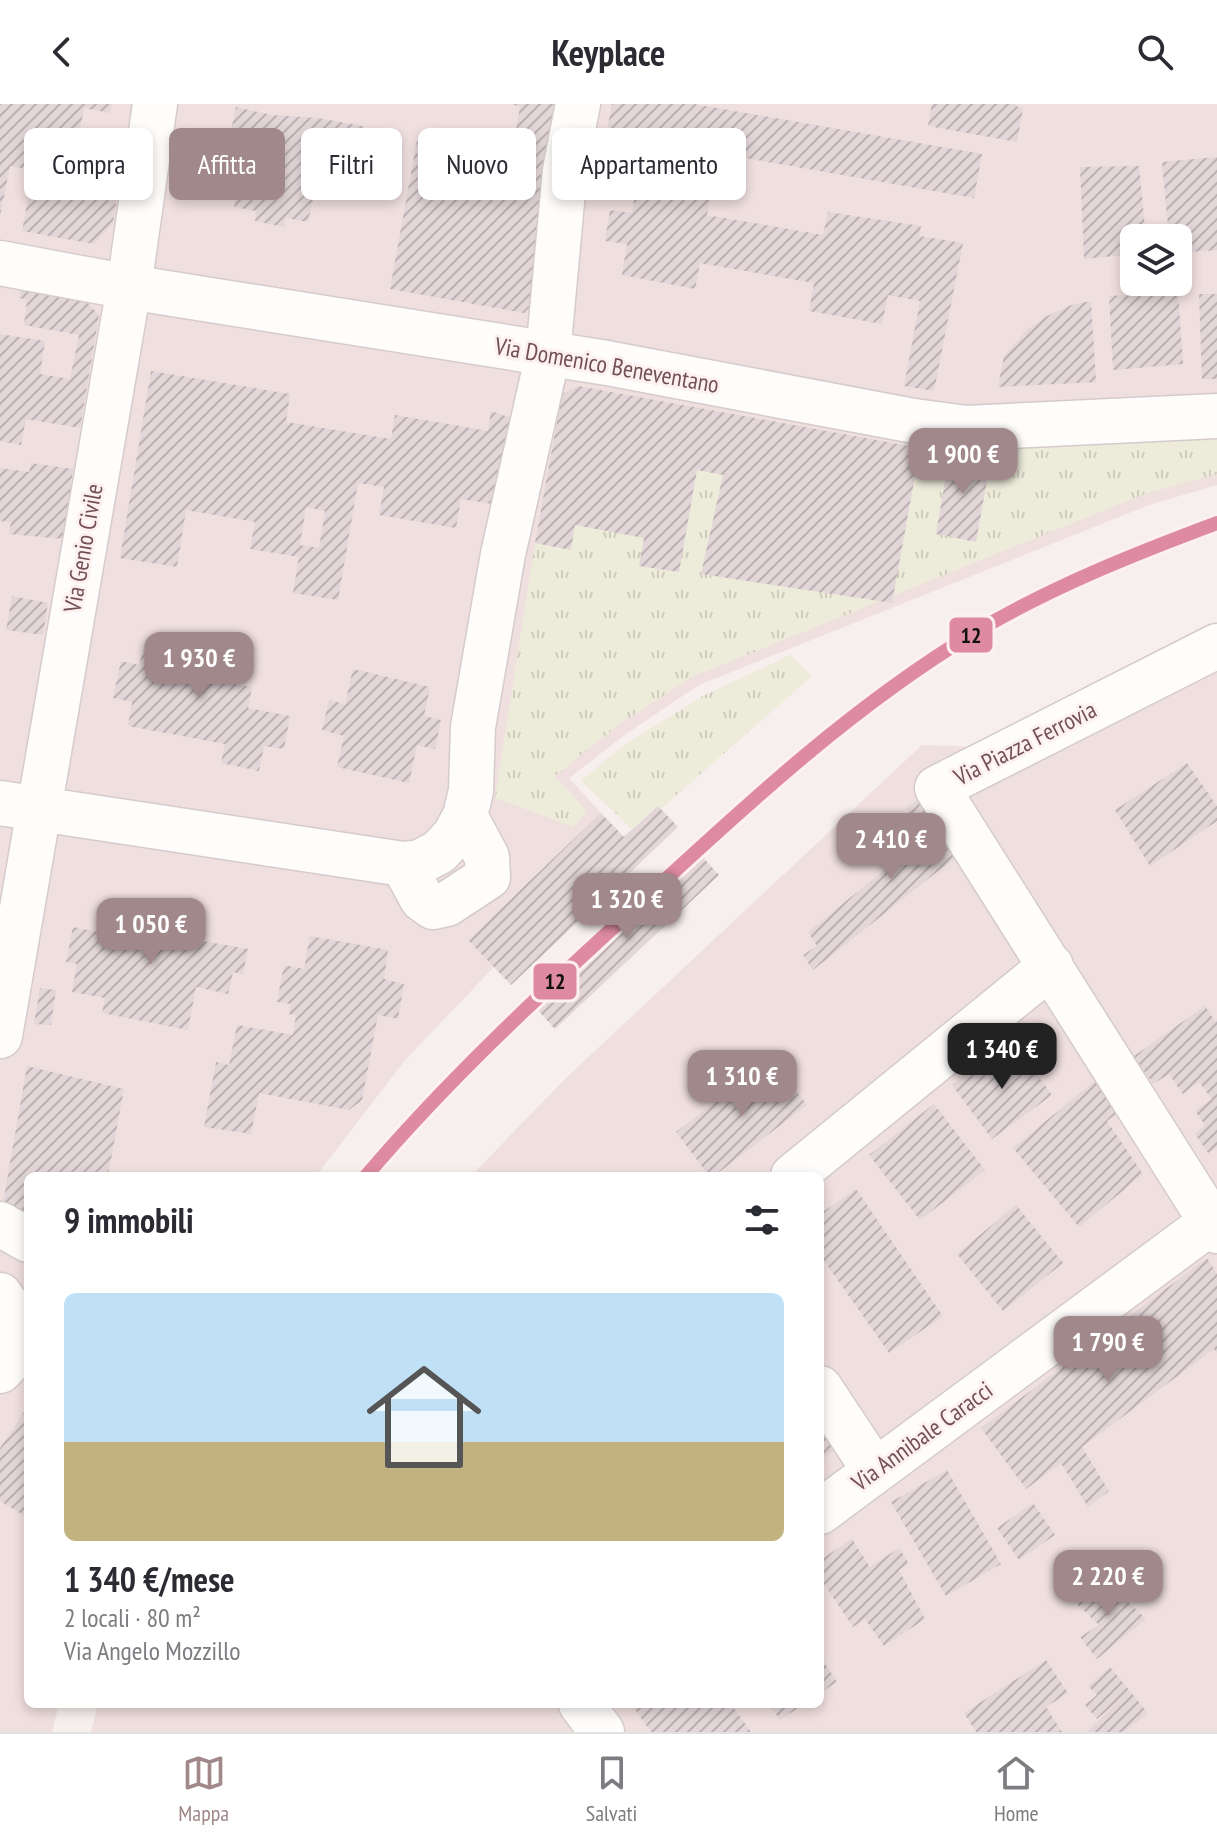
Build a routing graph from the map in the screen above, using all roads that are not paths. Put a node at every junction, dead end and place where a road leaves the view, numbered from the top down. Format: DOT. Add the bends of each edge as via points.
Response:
graph roads {
  1 [pos="155,104"];
  2 [pos="578,104"];
  3 [pos="0,263"];
  4 [pos="129,287"];
  5 [pos="548,354"];
  6 [pos="1217,416"];
  7 [pos="1217,646"];
  8 [pos="18,806"];
  9 [pos="1051,966"];
  10 [pos="0,1036"];
  11 [pos="798,1172"];
  12 [pos="0,1224"];
  13 [pos="1215,1224"];
  14 [pos="24,1238"];
  15 [pos="0,1295"];
  16 [pos="0,1371"];
  17 [pos="824,1394"];
  18 [pos="875,1471"];
  19 [pos="824,1509"];
  20 [pos="584,1708"];
  21 [pos="602,1732"];
  1 -- 4 [label="street, Via Genio Civile"];
  2 -- 5 [label="street" via="565,170"];
  3 -- 4 [label="street, Via Domenico Beneventano"];
  4 -- 5 [label="street, Via Domenico Beneventano"];
  4 -- 8 [label="street, Via Genio Civile"];
  5 -- 6 [label="street, Via Domenico Beneventano" via="967,428"];
  5 -- 8 [label="street" via="503,554 473,727 471,791 465,816 439,852 403,864"];
  7 -- 9 [label="street, Via Piazza Ferrovia" via="937,788"];
  8 -- 10 [label="street, Via Genio Civile"];
  9 -- 11 [label="street"];
  9 -- 13 [label="street"];
  12 -- 14 [label="street"];
  13 -- 18 [label="street, Via Annibale Caracci"];
  15 -- 16 [label="street" via="10,1309 18,1351"];
  17 -- 18 [label="street"];
  18 -- 19 [label="street, Via Annibale Caracci"];
  20 -- 21 [label="street"];
}
